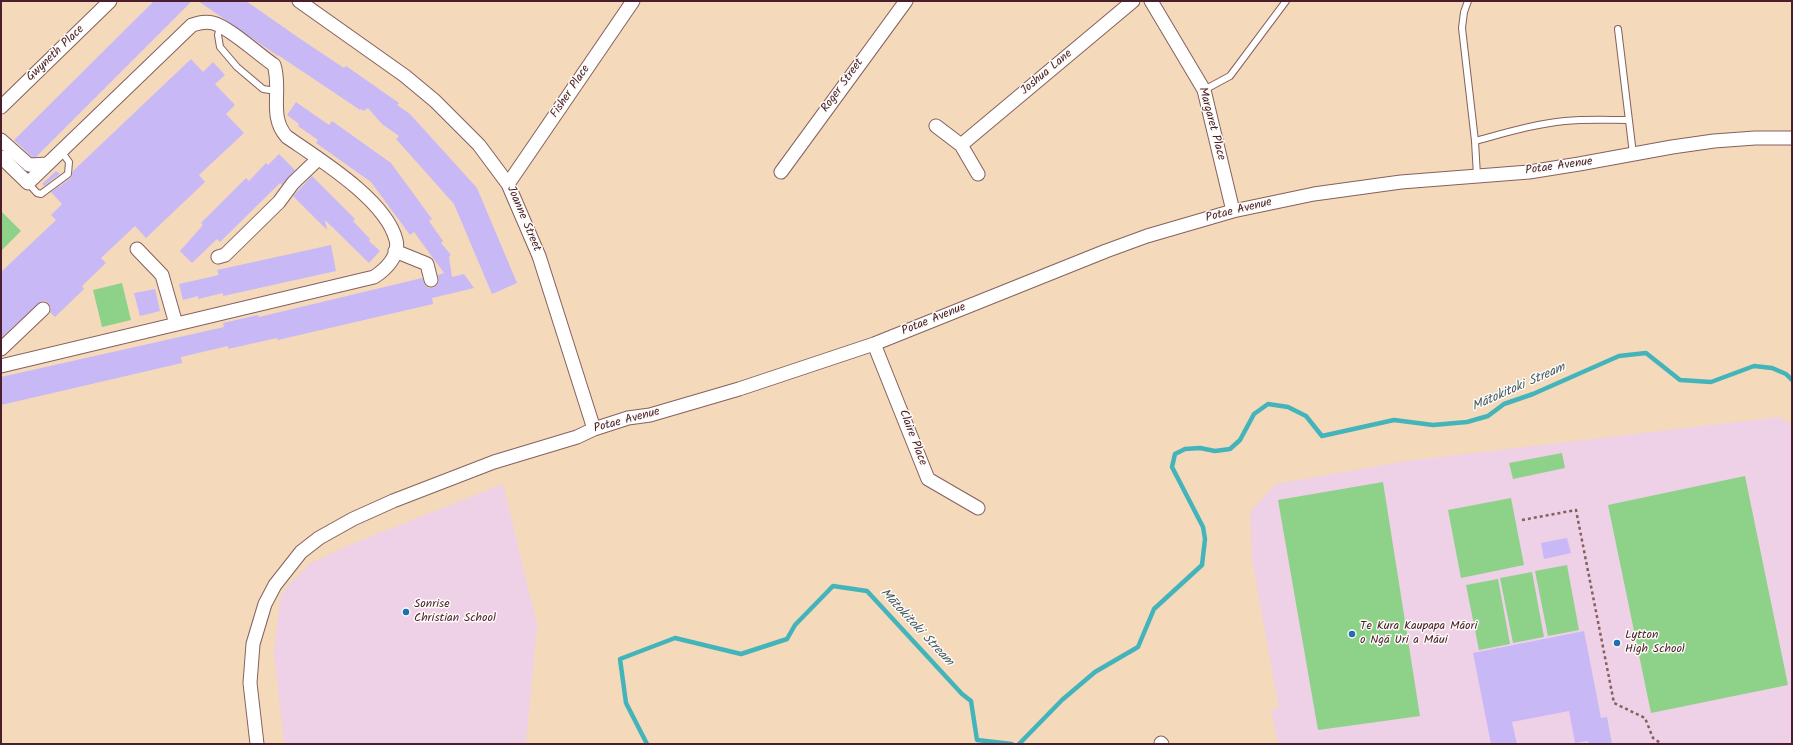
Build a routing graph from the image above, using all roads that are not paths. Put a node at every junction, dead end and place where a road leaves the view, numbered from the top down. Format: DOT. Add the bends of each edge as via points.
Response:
graph roads {
  1 [pos="110,1"];
  2 [pos="299,1"];
  3 [pos="633,1"];
  4 [pos="906,1"];
  5 [pos="1132,1"];
  6 [pos="1151,1"];
  7 [pos="1286,1"];
  8 [pos="1468,1"];
  9 [pos="220,26"];
  10 [pos="1618,29"];
  11 [pos="1204,90"];
  12 [pos="276,91"];
  13 [pos="1,107"];
  14 [pos="1628,120"];
  15 [pos="936,126"];
  16 [pos="1792,138"];
  17 [pos="1,140"];
  18 [pos="1475,141"];
  19 [pos="961,145"];
  20 [pos="61,151"];
  21 [pos="1633,154"];
  22 [pos="1,157"];
  23 [pos="318,159"];
  24 [pos="48,164"];
  25 [pos="781,172"];
  26 [pos="978,174"];
  27 [pos="1477,176"];
  28 [pos="28,183"];
  29 [pos="508,184"];
  30 [pos="1233,211"];
  31 [pos="137,249"];
  32 [pos="395,252"];
  33 [pos="218,257"];
  34 [pos="432,280"];
  35 [pos="43,309"];
  36 [pos="176,324"];
  37 [pos="874,344"];
  38 [pos="1,348"];
  39 [pos="1,366"];
  40 [pos="594,429"];
  41 [pos="978,508"];
  42 [pos="257,744"];
  1 -- 13 [label="street, Gwyneth Place"];
  2 -- 29 [label="street, Joanne Street" via="405,76 435,101 479,145"];
  3 -- 29 [label="street, Fisher Place"];
  4 -- 25 [label="street, Roger Street"];
  5 -- 19 [label="street, Joshua Lane"];
  6 -- 11 [label="street, Margaret Place"];
  7 -- 11 [label="lane" via="1230,76"];
  8 -- 18 [label="lane" via="1462,28"];
  9 -- 12 [label="street" via="274,65"];
  9 -- 12 [label="lane" via="220,47 237,67 263,89"];
  9 -- 20 [label="street" via="204,22 192,25"];
  10 -- 14 [label="lane"];
  11 -- 30 [label="street, Margaret Place"];
  12 -- 23 [label="street" via="278,124 282,132"];
  14 -- 18 [label="lane" via="1580,119 1547,123"];
  14 -- 21 [label="lane"];
  15 -- 19 [label="street"];
  16 -- 21 [label="street, Potae Avenue" via="1714,142"];
  17 -- 24 [label="street" via="26,163"];
  18 -- 27 [label="lane"];
  19 -- 26 [label="street"];
  20 -- 24 [label="street"];
  20 -- 28 [label="lane" via="69,162 68,174 41,194 36,193"];
  21 -- 27 [label="street, Potae Avenue" via="1529,172"];
  22 -- 28 [label="street"];
  23 -- 32 [label="street" via="339,173 373,204 390,226 396,242"];
  23 -- 33 [label="street" via="225,255"];
  24 -- 28 [label="street"];
  27 -- 30 [label="street, Potae Avenue" via="1349,188"];
  29 -- 40 [label="street, Joanne Street" via="539,256"];
  30 -- 37 [label="street, Potae Avenue" via="1106,251"];
  31 -- 36 [label="street" via="162,275"];
  32 -- 34 [label="street" via="427,264"];
  32 -- 36 [label="street" via="385,270 374,277"];
  35 -- 38 [label="street"];
  36 -- 39 [label="street"];
  37 -- 40 [label="street, Potae Avenue" via="739,389"];
  37 -- 41 [label="street, Claire Place" via="928,479"];
  40 -- 42 [label="street, Potae Avenue" via="577,437 494,462 393,501 353,519 319,538 301,552 268,598 253,644 250,683"];
}
